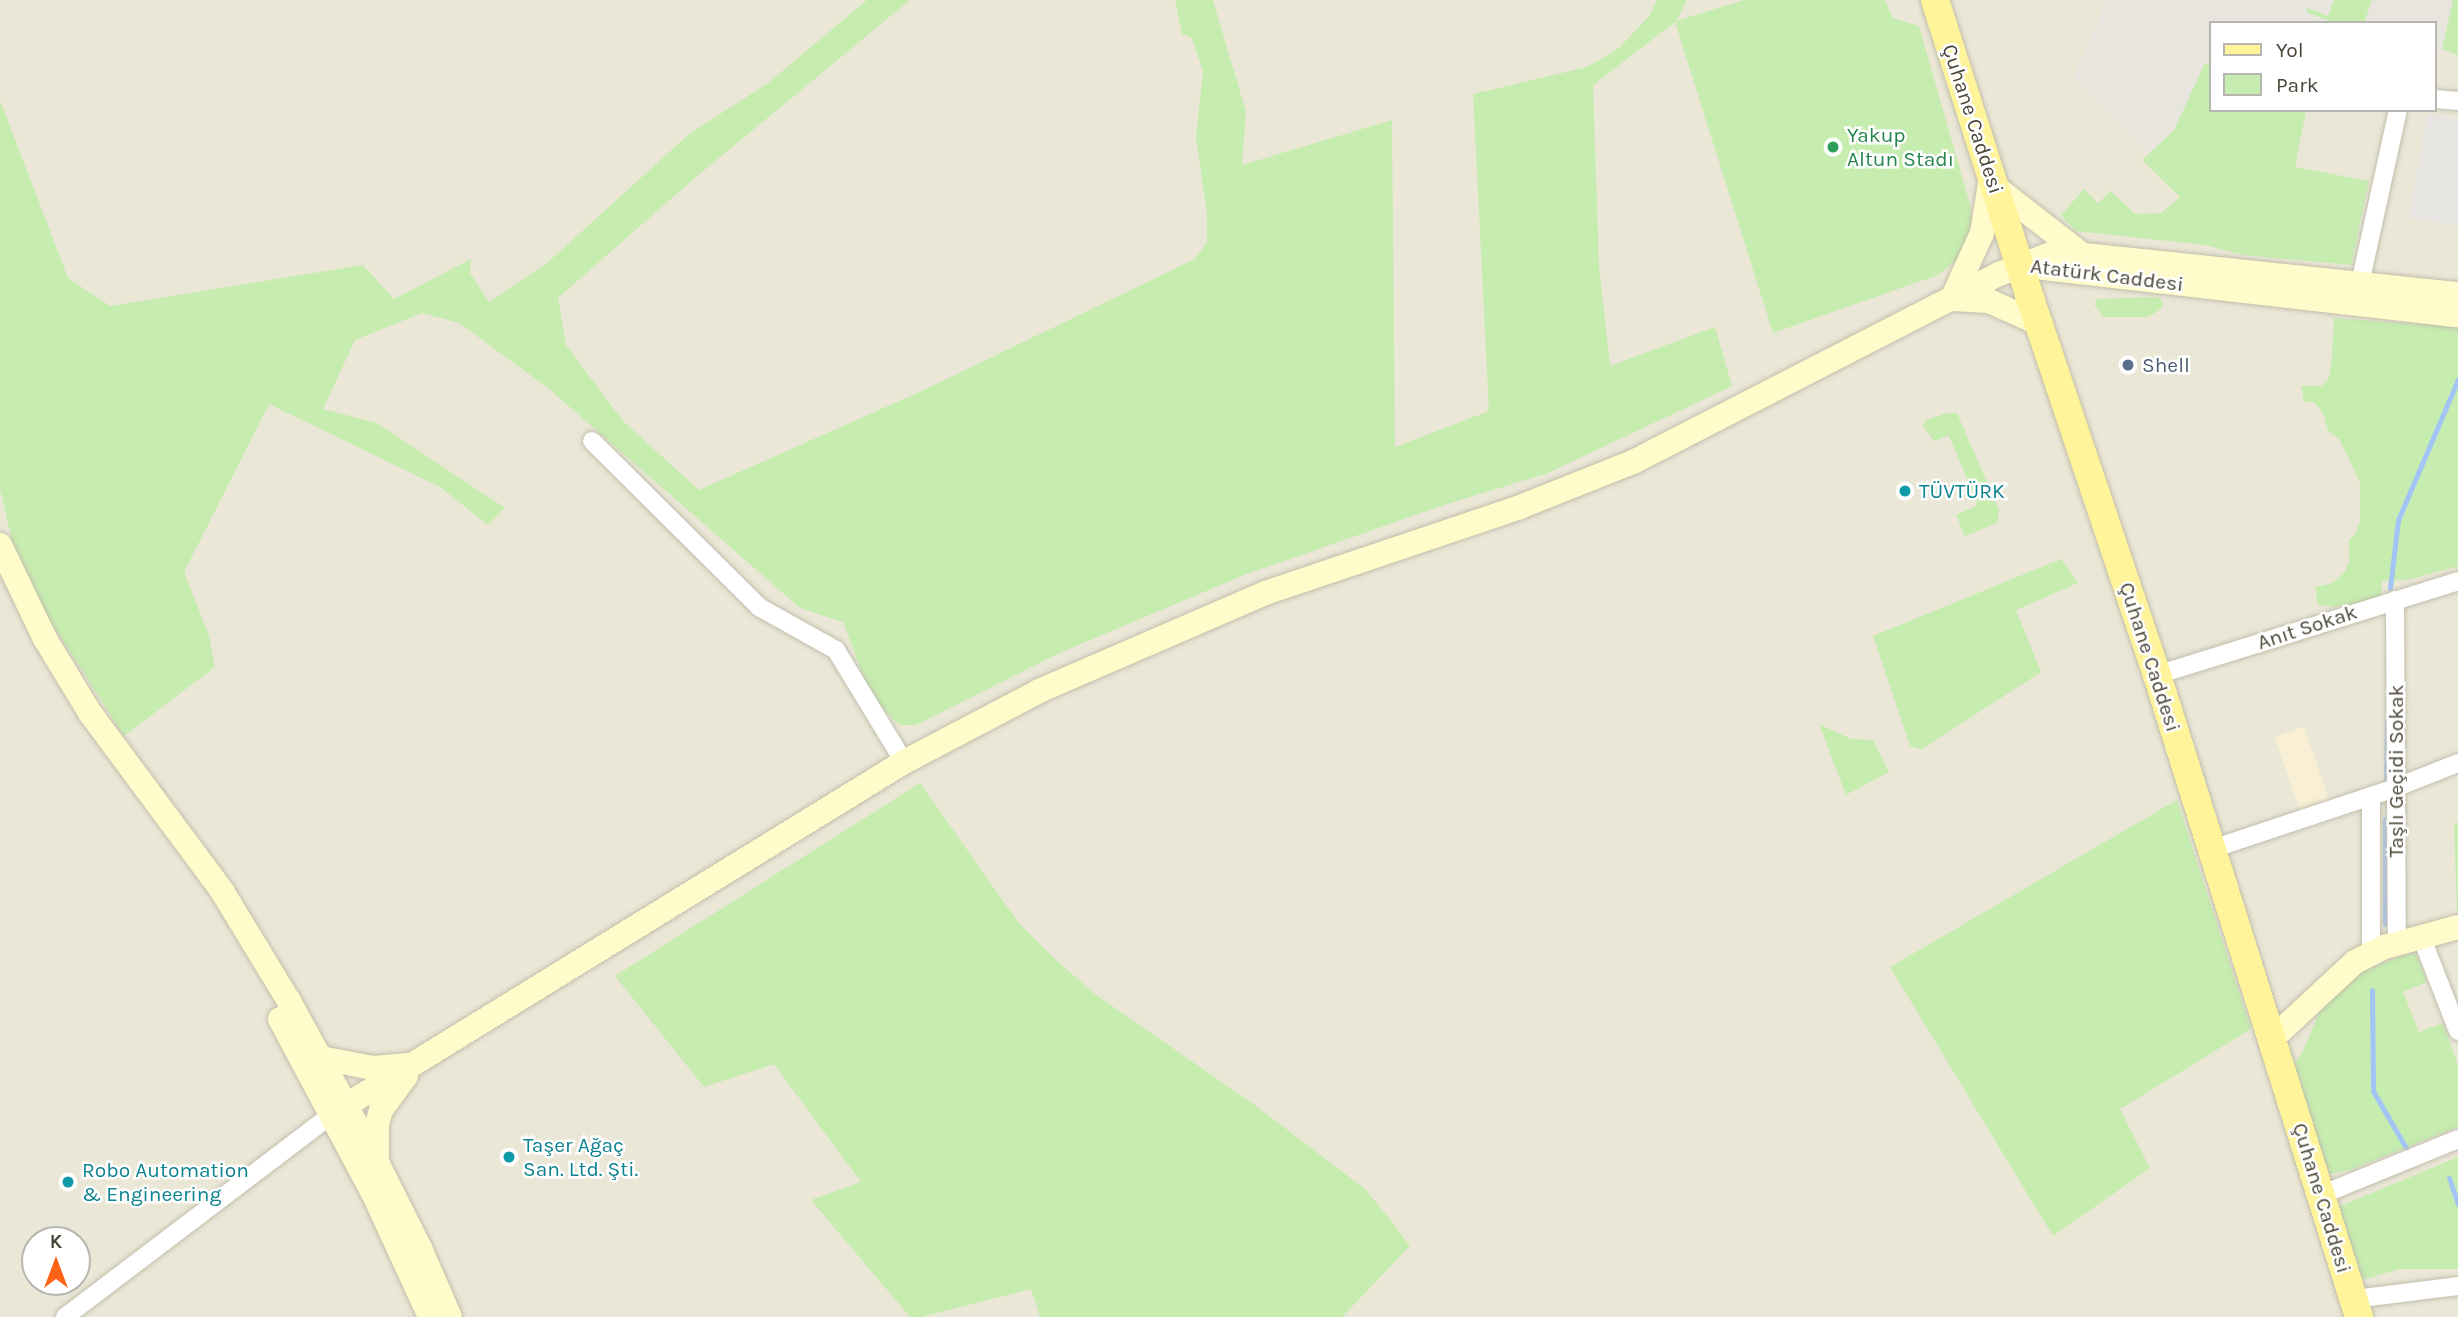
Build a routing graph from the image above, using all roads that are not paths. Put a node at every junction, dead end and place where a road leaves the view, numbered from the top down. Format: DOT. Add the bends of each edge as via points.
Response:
graph roads {
  1 [pos="1935,0"];
  2 [pos="2437,99"];
  3 [pos="2458,101"];
  4 [pos="2398,112"];
  5 [pos="1992,181"];
  6 [pos="2080,253"];
  7 [pos="2021,266"];
  8 [pos="2358,293"];
  9 [pos="2458,294"];
  10 [pos="1952,299"];
  11 [pos="2458,315"];
  12 [pos="2038,323"];
  13 [pos="593,441"];
  14 [pos="0,545"];
  15 [pos="2458,581"];
  16 [pos="0,588"];
  17 [pos="2395,600"];
  18 [pos="2157,675"];
  19 [pos="904,762"];
  20 [pos="2458,763"];
  21 [pos="2395,788"];
  22 [pos="2371,796"];
  23 [pos="2212,849"];
  24 [pos="2458,927"];
  25 [pos="2421,936"];
  26 [pos="2397,943"];
  27 [pos="2371,953"];
  28 [pos="2458,1031"];
  29 [pos="2272,1039"];
  30 [pos="321,1058"];
  31 [pos="415,1065"];
  32 [pos="340,1109"];
  33 [pos="2458,1139"];
  34 [pos="378,1164"];
  35 [pos="2321,1195"];
  36 [pos="2458,1286"];
  37 [pos="2356,1308"];
  38 [pos="65,1317"];
  39 [pos="429,1317"];
  40 [pos="450,1317"];
  1 -- 5 [label="main road, Çuhane Caddesi"];
  2 -- 3 [label="street"];
  4 -- 8 [label="street"];
  5 -- 6 [label="main road"];
  5 -- 7 [label="main road, Çuhane Caddesi"];
  5 -- 10 [label="main road" via="1982,233"];
  6 -- 7 [label="main road, Atatürk Caddesi" via="2056,252"];
  6 -- 8 [label="main road, Atatürk Caddesi"];
  7 -- 8 [label="main road, Atatürk Caddesi"];
  7 -- 10 [label="main road"];
  7 -- 12 [label="main road, Çuhane Caddesi"];
  8 -- 9 [label="main road, Atatürk Caddesi"];
  8 -- 11 [label="main road, Atatürk Caddesi"];
  10 -- 12 [label="main road" via="1997,303"];
  10 -- 19 [label="main road" via="1633,462 1520,507 1304,578 1200,620 1039,691"];
  12 -- 18 [label="main road, Çuhane Caddesi"];
  13 -- 19 [label="street" via="759,607 836,650"];
  14 -- 30 [label="main road" via="44,637 90,713 222,891"];
  15 -- 17 [label="street, Anıt Sokak"];
  16 -- 32 [label="main road" via="76,723 208,900"];
  17 -- 18 [label="street, Anıt Sokak"];
  17 -- 21 [label="street, Taşlı Geçidi Sokak"];
  18 -- 23 [label="main road, Çuhane Caddesi"];
  19 -- 31 [label="main road"];
  20 -- 21 [label="street"];
  21 -- 22 [label="street"];
  21 -- 26 [label="street, Taşlı Geçidi Sokak"];
  22 -- 23 [label="street"];
  22 -- 27 [label="street"];
  23 -- 29 [label="main road, Çuhane Caddesi"];
  24 -- 25 [label="main road"];
  25 -- 26 [label="main road"];
  25 -- 28 [label="street"];
  26 -- 27 [label="main road"];
  27 -- 29 [label="main road" via="2346,969"];
  29 -- 35 [label="main road, Çuhane Caddesi"];
  30 -- 31 [label="main road" via="373,1068"];
  30 -- 32 [label="main road"];
  31 -- 32 [label="main road"];
  31 -- 34 [label="main road" via="381,1111"];
  32 -- 34 [label="main road"];
  32 -- 38 [label="street"];
  32 -- 39 [label="main road"];
  33 -- 35 [label="street"];
  34 -- 40 [label="main road"];
  35 -- 37 [label="main road, Çuhane Caddesi"];
  36 -- 37 [label="street"];
}
